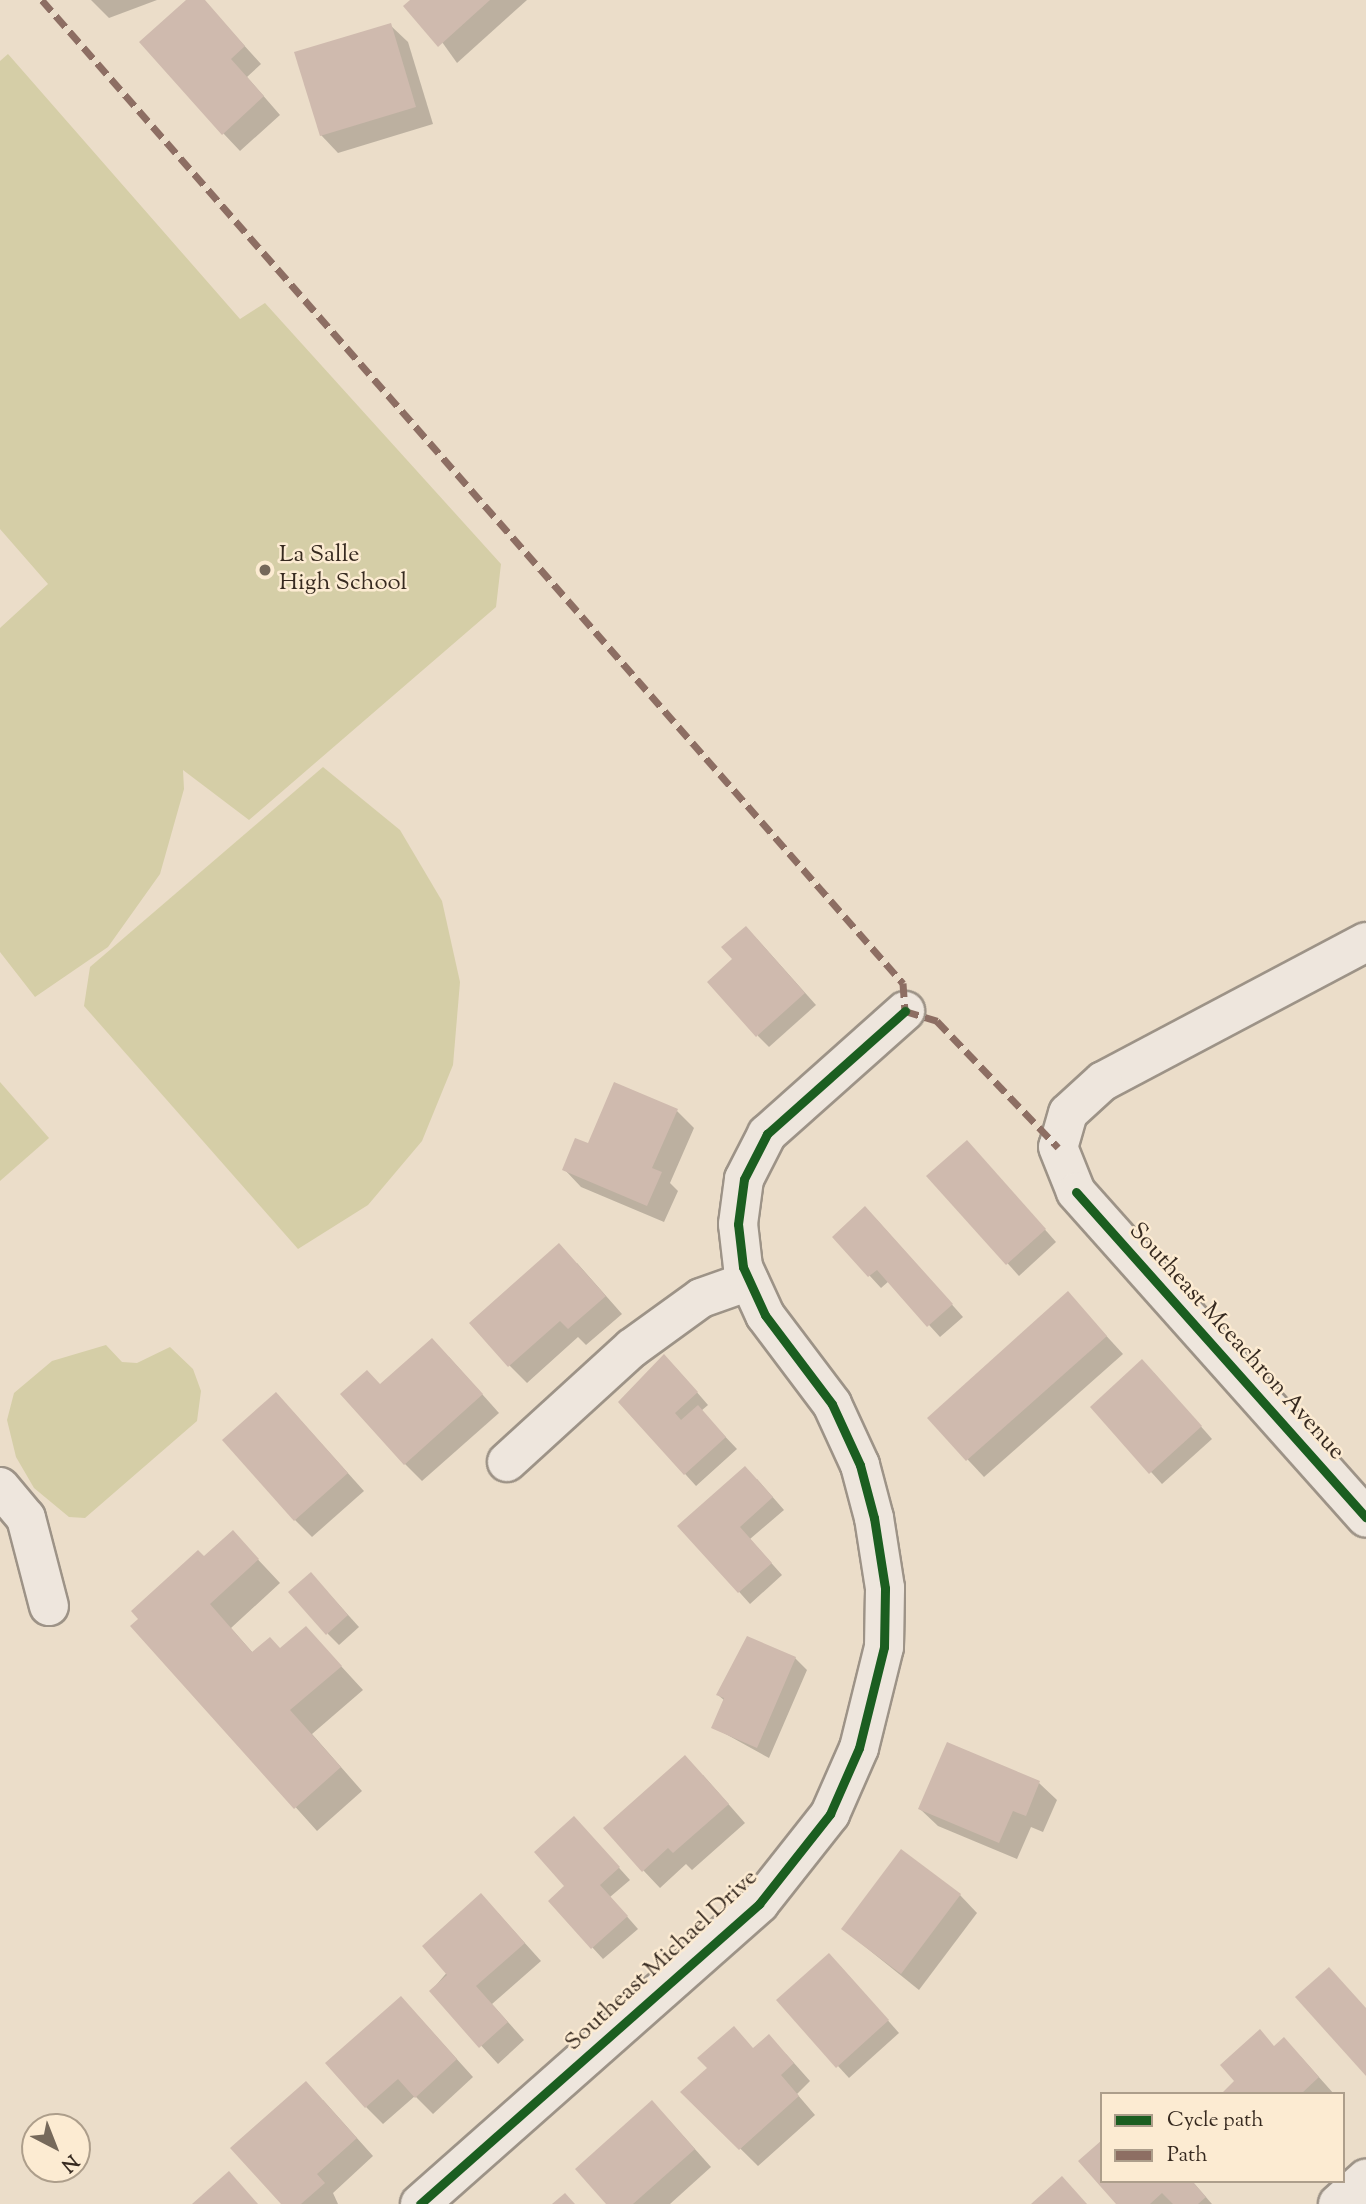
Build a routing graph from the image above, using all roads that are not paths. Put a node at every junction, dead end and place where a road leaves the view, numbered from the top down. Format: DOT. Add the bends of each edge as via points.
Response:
graph roads {
  1 [pos="1366,942"];
  2 [pos="905,1011"];
  3 [pos="749,1281"];
  4 [pos="507,1462"];
  5 [pos="0,1487"];
  6 [pos="1366,1517"];
  7 [pos="48,1606"];
  8 [pos="1366,2179"];
  9 [pos="420,2204"];
  10 [pos="1338,2204"];
  1 -- 6 [label="street, Southeast Mceachron Avenue" via="1103,1081 1068,1113 1058,1147 1076,1192"];
  2 -- 3 [label="street, Southeast Michael Drive" via="767,1134 744,1179 738,1224"];
  3 -- 4 [label="street" via="701,1298 632,1348"];
  3 -- 9 [label="street, Southeast Michael Drive" via="765,1315 832,1404 860,1465 874,1518 885,1588 884,1647 859,1748 830,1814 759,1904"];
  5 -- 7 [label="street" via="26,1518"];
  8 -- 10 [label="street"];
}
